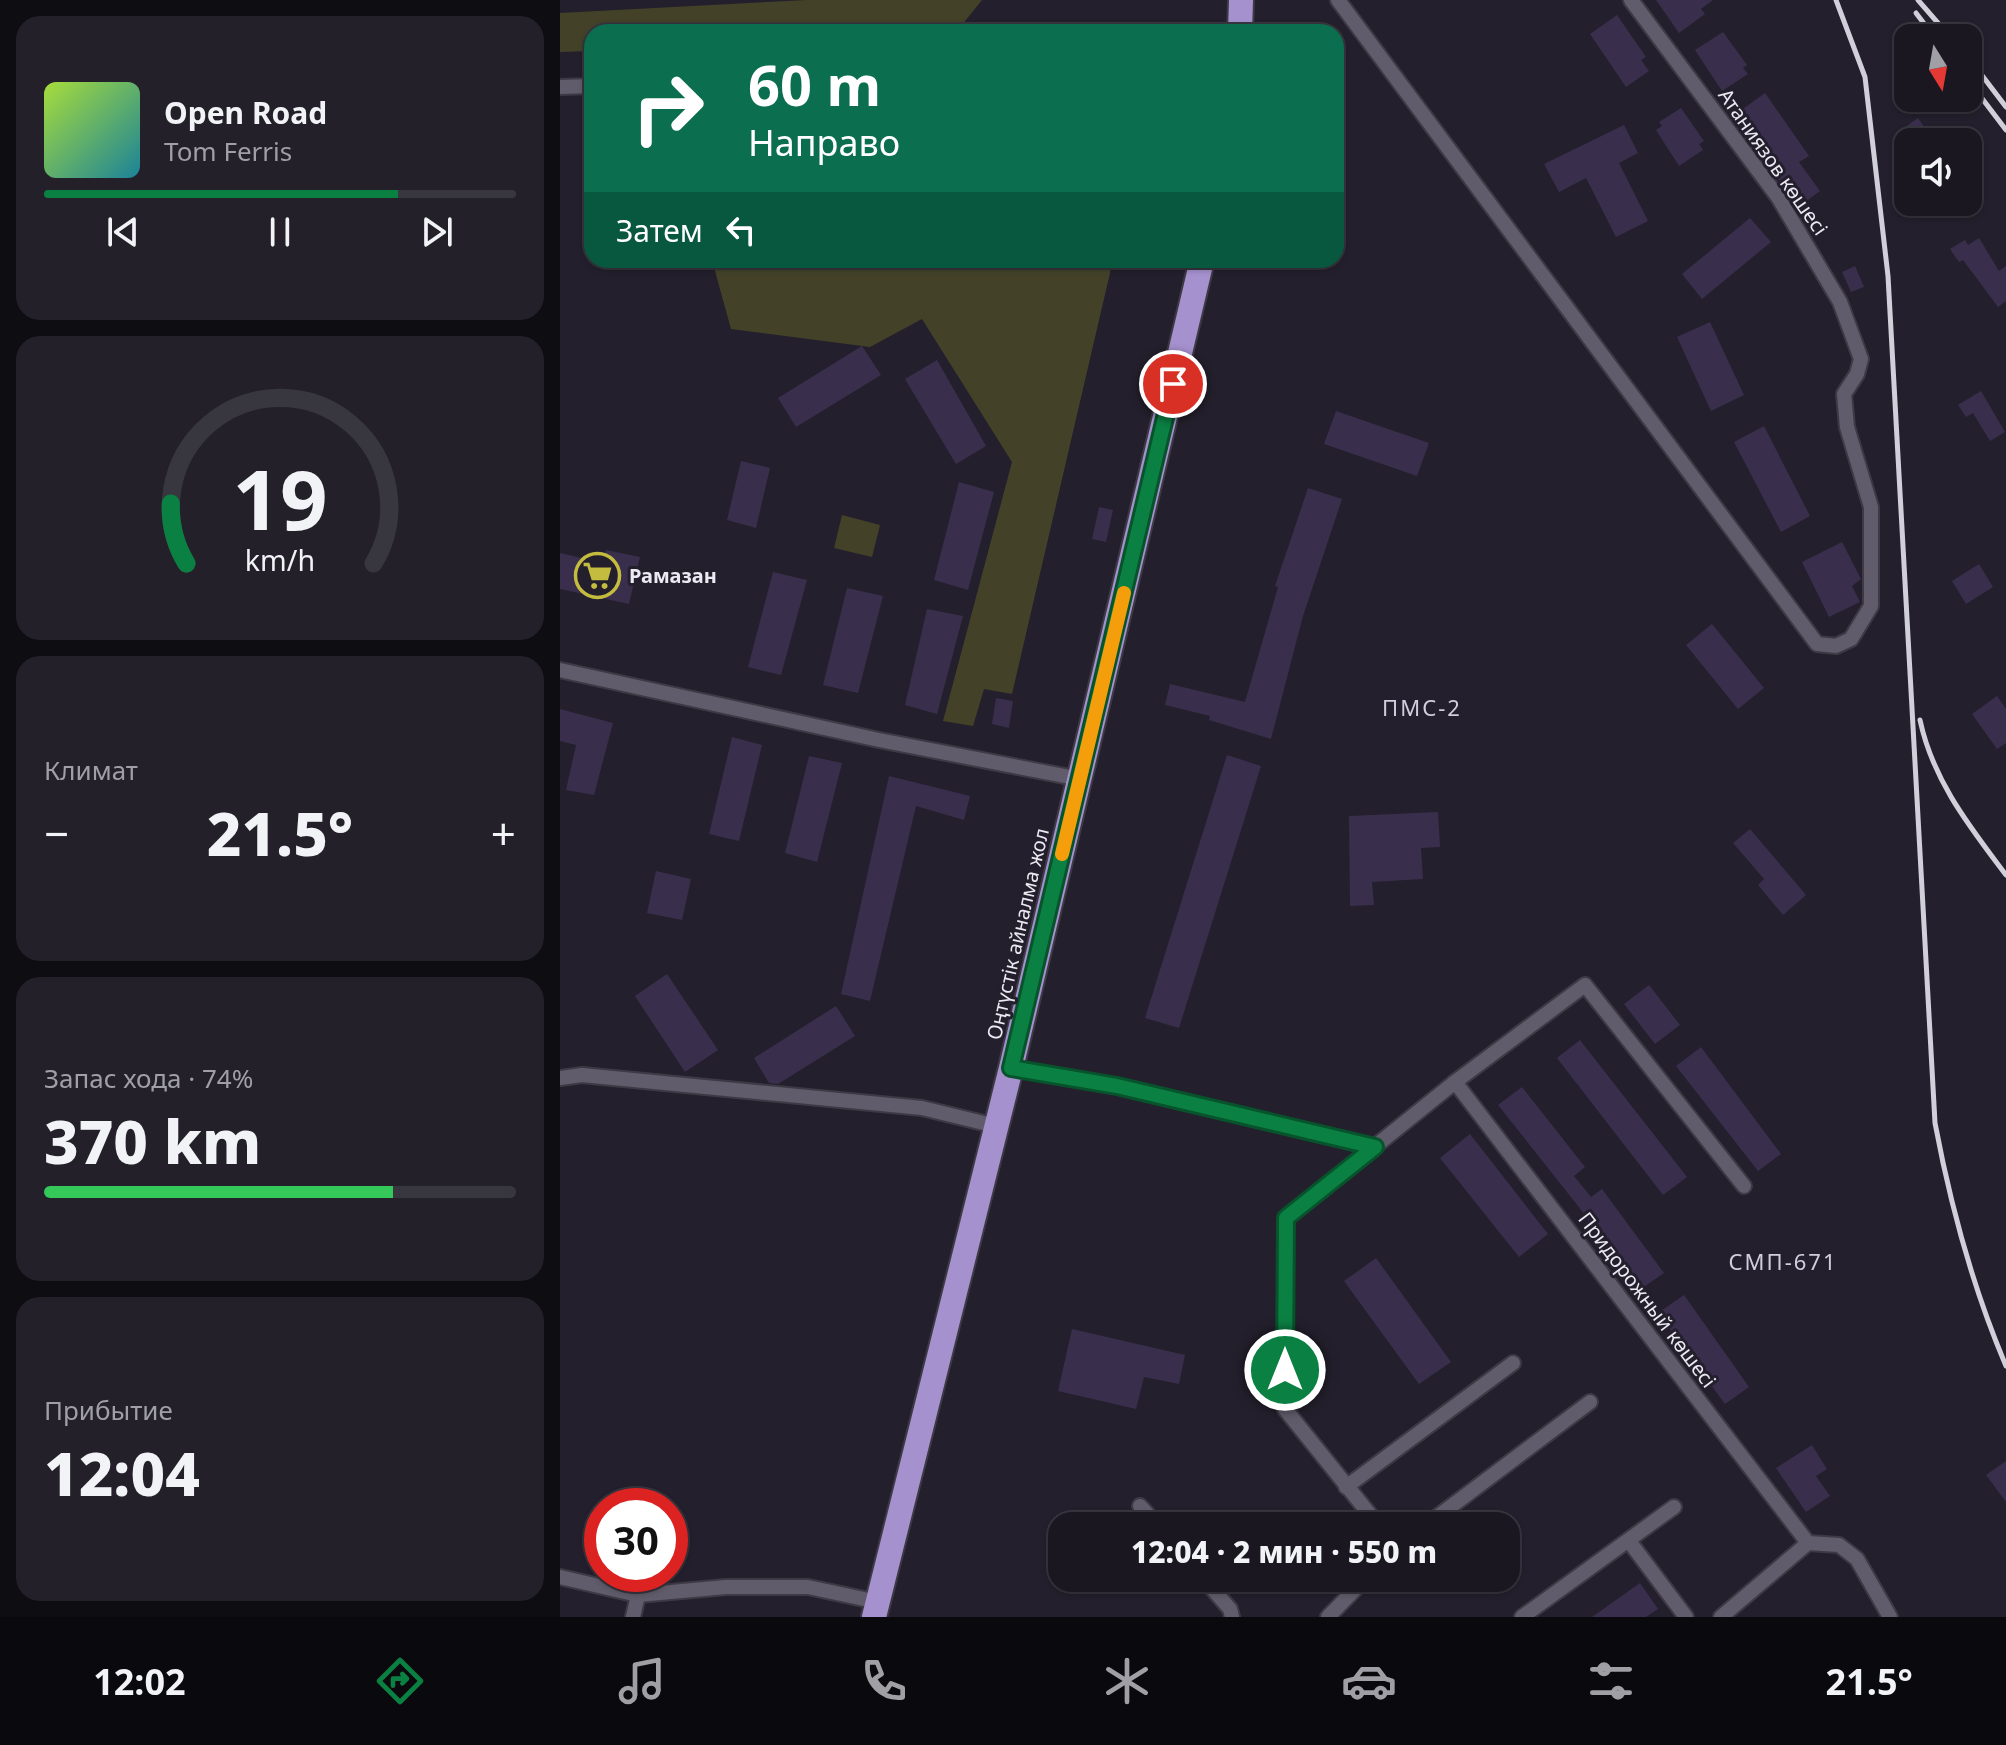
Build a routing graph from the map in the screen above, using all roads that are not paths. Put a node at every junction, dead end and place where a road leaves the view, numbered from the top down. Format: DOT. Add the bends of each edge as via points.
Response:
graph roads {
  1 [pos="1241,0"];
  2 [pos="1338,0"];
  3 [pos="1631,0"];
  4 [pos="1240,24"];
  5 [pos="584,86"];
  6 [pos="560,87"];
  7 [pos="1200,268"];
  8 [pos="560,670"];
  9 [pos="1080,779"];
  10 [pos="1011,1068"];
  11 [pos="560,1078"];
  12 [pos="1455,1082"];
  13 [pos="996,1126"];
  14 [pos="1375,1147"];
  15 [pos="1744,1186"];
  16 [pos="1513,1363"];
  17 [pos="1590,1402"];
  18 [pos="1346,1487"];
  19 [pos="1140,1506"];
  20 [pos="1674,1507"];
  21 [pos="1145,1512"];
  22 [pos="1367,1512"];
  23 [pos="1444,1512"];
  24 [pos="1629,1541"];
  25 [pos="1808,1543"];
  26 [pos="560,1577"];
  27 [pos="1215,1592"];
  28 [pos="1352,1592"];
  29 [pos="638,1595"];
  30 [pos="876,1609"];
  31 [pos="633,1617"];
  32 [pos="1232,1617"];
  33 [pos="1328,1617"];
  34 [pos="1522,1617"];
  35 [pos="1686,1617"];
  36 [pos="1721,1617"];
  37 [pos="1890,1617"];
  1 -- 4 [label="highway"];
  2 -- 3 [label="street, Атаниязов көшесі" via="1817,644 1836,646 1851,639 1871,606 1871,507 1847,427 1844,394 1861,359 1840,302 1778,197"];
  5 -- 6 [label="street"];
  7 -- 9 [label="highway, Оңтүстік айналма жол"];
  8 -- 9 [label="street"];
  9 -- 10 [label="highway, Оңтүстік айналма жол"];
  10 -- 13 [label="highway, Оңтүстік айналма жол"];
  10 -- 14 [label="street" via="1117,1086"];
  11 -- 13 [label="street" via="582,1075 922,1108"];
  12 -- 14 [label="street"];
  12 -- 15 [label="street" via="1585,985"];
  12 -- 25 [label="street, Придорожный көшесі"];
  13 -- 30 [label="highway, Оңтүстік айналма жол"];
  14 -- 18 [label="street" via="1286,1218 1285,1409"];
  16 -- 18 [label="street"];
  17 -- 23 [label="street"];
  18 -- 22 [label="street"];
  19 -- 21 [label="street"];
  20 -- 24 [label="street"];
  24 -- 34 [label="street"];
  24 -- 35 [label="street"];
  25 -- 36 [label="street"];
  25 -- 37 [label="street" via="1839,1545 1857,1559"];
  26 -- 29 [label="street"];
  27 -- 32 [label="street"];
  28 -- 33 [label="street"];
  29 -- 30 [label="street" via="808,1587"];
  29 -- 31 [label="street"];
}
